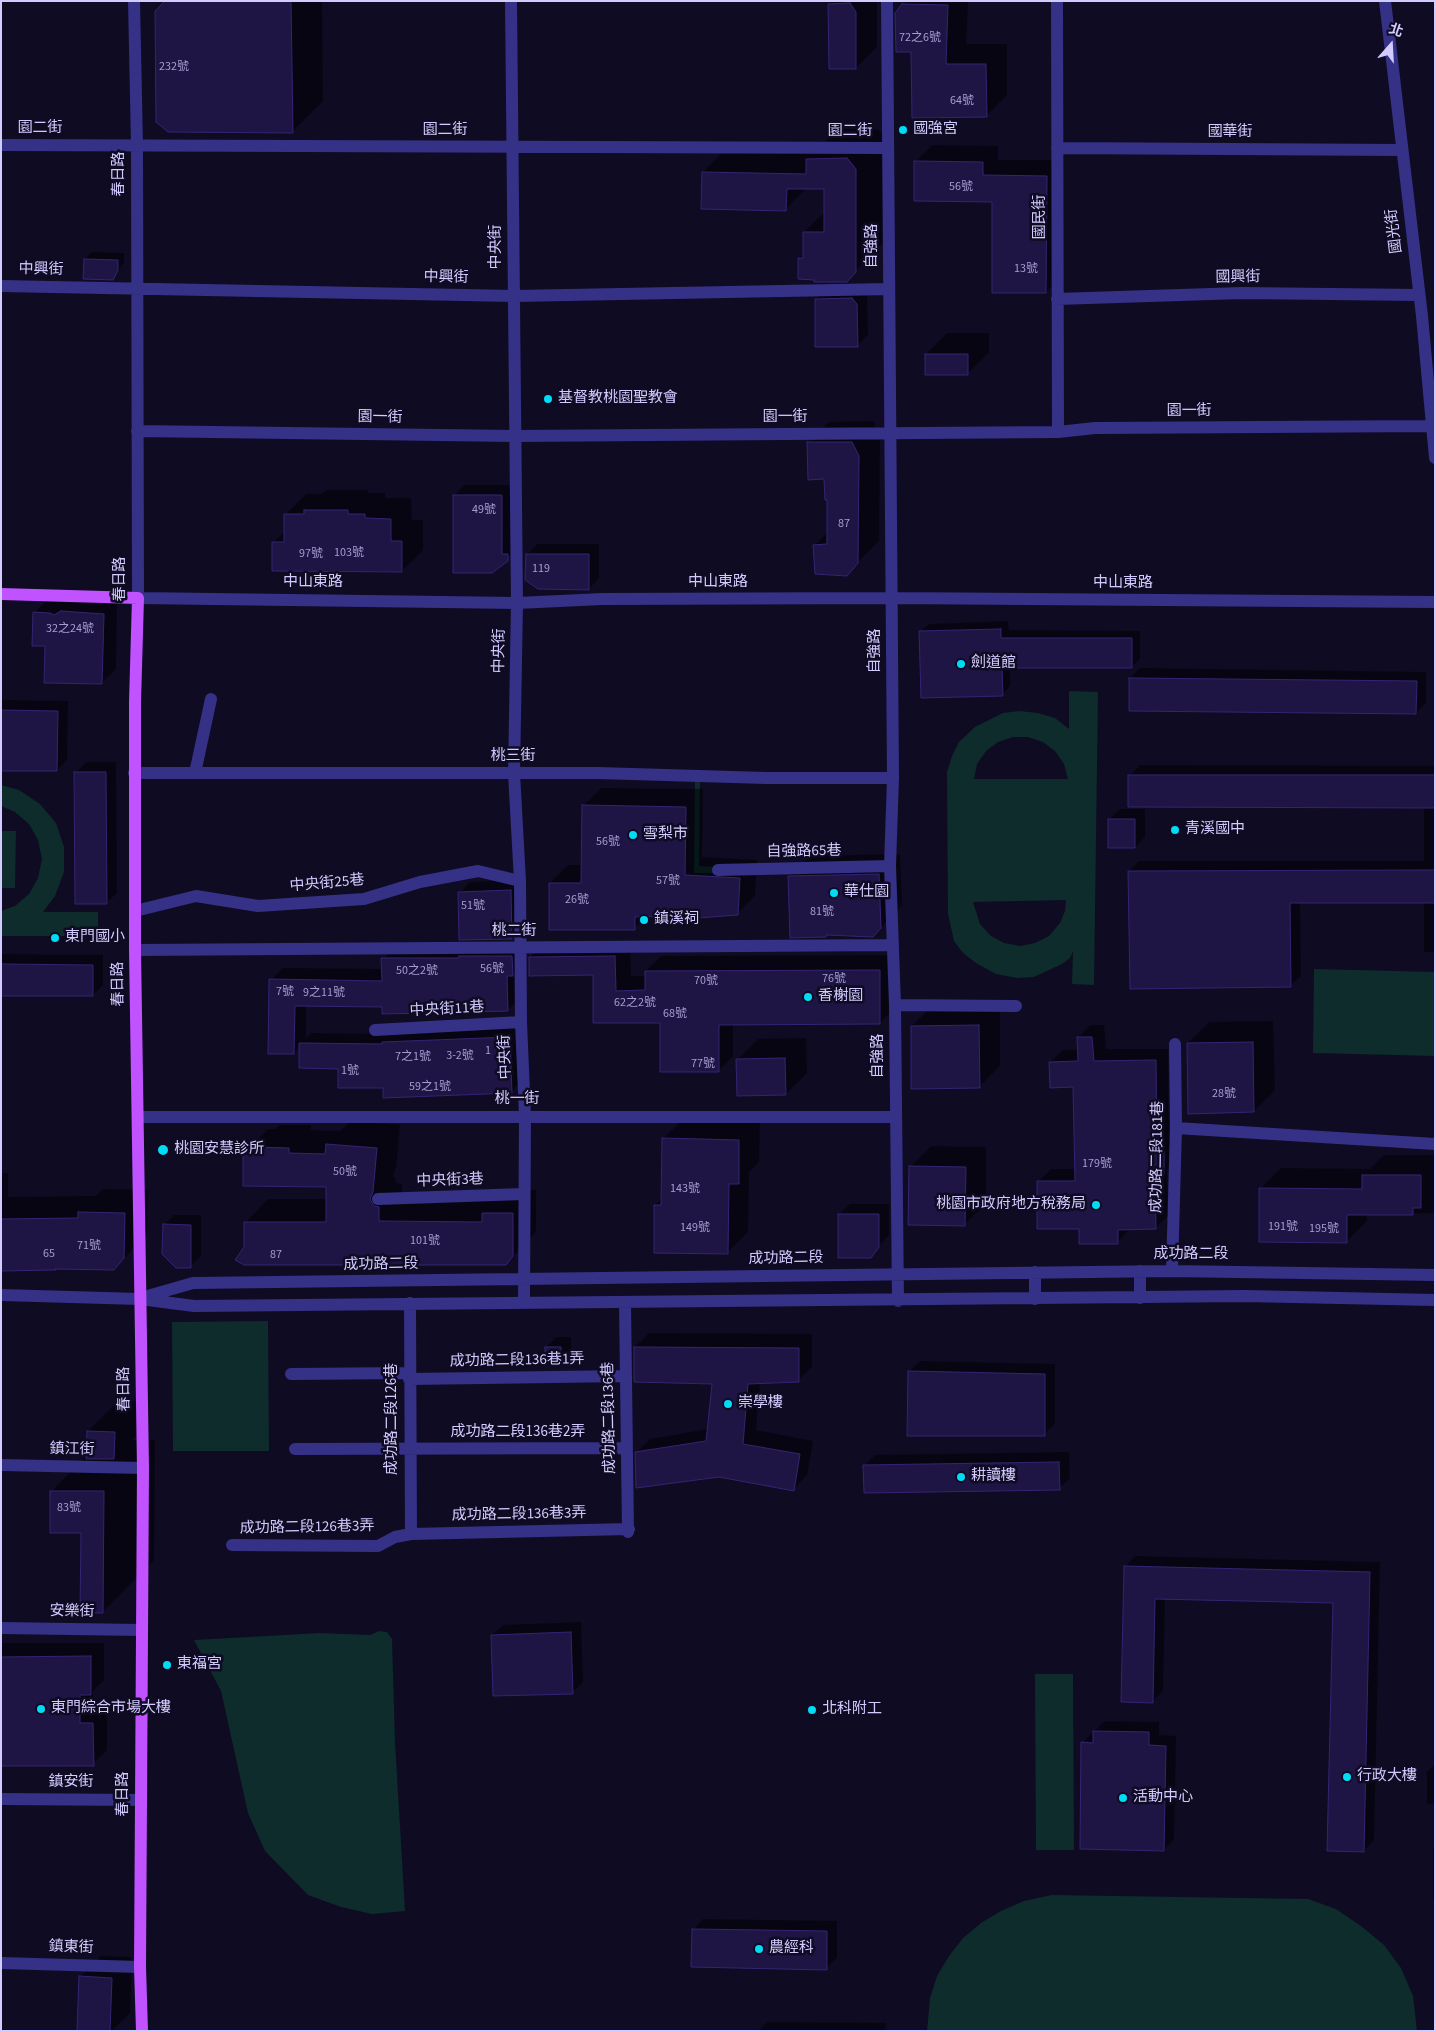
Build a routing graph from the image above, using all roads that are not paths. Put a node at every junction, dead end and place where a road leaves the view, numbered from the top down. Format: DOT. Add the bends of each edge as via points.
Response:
graph roads {
  1 [pos="134,1"];
  2 [pos="511,1"];
  3 [pos="887,1"];
  4 [pos="1057,1"];
  5 [pos="1385,1"];
  6 [pos="1,145"];
  7 [pos="137,145"];
  8 [pos="513,147"];
  9 [pos="888,148"];
  10 [pos="1057,148"];
  11 [pos="1402,150"];
  12 [pos="1,286"];
  13 [pos="137,288"];
  14 [pos="889,288"];
  15 [pos="1419,295"];
  16 [pos="514,296"];
  17 [pos="1057,299"];
  18 [pos="1432,426"];
  19 [pos="137,431"];
  20 [pos="1058,432"];
  21 [pos="890,434"];
  22 [pos="515,436"];
  23 [pos="1435,458"];
  24 [pos="1,594"];
  25 [pos="138,598"];
  26 [pos="892,598"];
  27 [pos="517,602"];
  28 [pos="1435,602"];
  29 [pos="211,699"];
  30 [pos="134,773"];
  31 [pos="195,773"];
  32 [pos="514,773"];
  33 [pos="893,778"];
  34 [pos="890,866"];
  35 [pos="718,870"];
  36 [pos="520,881"];
  37 [pos="135,911"];
  38 [pos="893,945"];
  39 [pos="520,949"];
  40 [pos="135,950"];
  41 [pos="895,1005"];
  42 [pos="1016,1006"];
  43 [pos="521,1022"];
  44 [pos="375,1030"];
  45 [pos="1175,1044"];
  46 [pos="525,1116"];
  47 [pos="139,1117"];
  48 [pos="895,1117"];
  49 [pos="1176,1128"];
  50 [pos="1435,1144"];
  51 [pos="523,1194"];
  52 [pos="378,1199"];
  53 [pos="1140,1271"];
  54 [pos="1172,1271"];
  55 [pos="1035,1272"];
  56 [pos="897,1274"];
  57 [pos="1435,1275"];
  58 [pos="524,1279"];
  59 [pos="1,1295"];
  60 [pos="1140,1298"];
  61 [pos="140,1299"];
  62 [pos="1035,1299"];
  63 [pos="1435,1300"];
  64 [pos="898,1301"];
  65 [pos="524,1302"];
  66 [pos="410,1303"];
  67 [pos="625,1303"];
  68 [pos="291,1374"];
  69 [pos="409,1376"];
  70 [pos="626,1376"];
  71 [pos="627,1448"];
  72 [pos="295,1449"];
  73 [pos="410,1449"];
  74 [pos="1,1465"];
  75 [pos="143,1468"];
  76 [pos="628,1531"];
  77 [pos="410,1534"];
  78 [pos="232,1545"];
  79 [pos="1,1628"];
  80 [pos="142,1630"];
  81 [pos="1,1799"];
  82 [pos="140,1800"];
  83 [pos="1,1962"];
  84 [pos="140,1967"];
  85 [pos="137,2031"];
  86 [pos="142,2031"];
  87 [pos="148,2031"];
  1 -- 7 [label="street, 春日路"];
  2 -- 8 [label="street, 中央街"];
  3 -- 9 [label="street, 自強路"];
  4 -- 10 [label="street, 國民街"];
  5 -- 11 [label="street, 國光街"];
  6 -- 7 [label="street, 園二街"];
  7 -- 8 [label="street, 園二街"];
  7 -- 13 [label="street, 春日路"];
  8 -- 9 [label="street, 園二街"];
  8 -- 16 [label="street, 中央街"];
  9 -- 14 [label="street, 自強路"];
  10 -- 11 [label="street, 國華街"];
  10 -- 17 [label="street, 國民街"];
  11 -- 15 [label="street, 國光街"];
  12 -- 13 [label="street, 中興街"];
  13 -- 16 [label="street, 中興街"];
  13 -- 19 [label="street, 春日路"];
  14 -- 16 [label="street, 中興街"];
  14 -- 21 [label="street, 自強路"];
  15 -- 17 [label="street, 國興街" via="1242,293"];
  15 -- 18 [label="street, 國光街"];
  16 -- 22 [label="street, 中央街"];
  17 -- 20 [label="street, 國民街"];
  18 -- 20 [label="street, 園一街" via="1095,428"];
  18 -- 23 [label="street, 國光街"];
  19 -- 22 [label="street, 園一街"];
  19 -- 25 [label="street, 春日路"];
  20 -- 21 [label="street, 園一街"];
  21 -- 22 [label="street, 園一街"];
  21 -- 26 [label="street, 自強路"];
  22 -- 27 [label="street, 中央街"];
  24 -- 25 [label="main road, 中山東路"];
  25 -- 27 [label="street, 中山東路"];
  25 -- 30 [label="main road, 春日路"];
  26 -- 27 [label="street, 中山東路"];
  26 -- 28 [label="street, 中山東路"];
  26 -- 33 [label="street, 自強路"];
  27 -- 32 [label="street, 中央街"];
  29 -- 31 [label="street"];
  30 -- 31 [label="street, 桃三街"];
  30 -- 37 [label="main road, 春日路"];
  31 -- 32 [label="street, 桃三街"];
  32 -- 33 [label="street, 桃三街"];
  32 -- 36 [label="street, 中央街"];
  33 -- 34 [label="street, 自強路"];
  34 -- 35 [label="street, 自強路65巷"];
  34 -- 38 [label="street, 自強路"];
  36 -- 37 [label="street, 中央街25巷" via="478,871 420,882 364,899 258,906 196,896"];
  36 -- 39 [label="street, 中央街"];
  37 -- 40 [label="main road, 春日路"];
  38 -- 39 [label="street, 桃二街"];
  38 -- 41 [label="street, 自強路"];
  39 -- 40 [label="street, 桃二街"];
  39 -- 43 [label="street, 中央街"];
  40 -- 47 [label="main road, 春日路"];
  41 -- 42 [label="street"];
  41 -- 48 [label="street, 自強路"];
  43 -- 44 [label="street, 中央街11巷"];
  43 -- 46 [label="street, 中央街"];
  45 -- 49 [label="street, 成功路二段181巷"];
  46 -- 47 [label="street, 桃一街"];
  46 -- 48 [label="street, 桃一街"];
  46 -- 51 [label="street, 中央街"];
  47 -- 61 [label="main road, 春日路"];
  48 -- 56 [label="street, 自強路"];
  49 -- 50 [label="street"];
  49 -- 54 [label="street, 成功路二段181巷"];
  51 -- 52 [label="street, 中央街3巷"];
  51 -- 58 [label="street, 中央街"];
  53 -- 54 [label="street, 成功路二段"];
  53 -- 55 [label="street, 成功路二段"];
  53 -- 60 [label="street"];
  54 -- 57 [label="street, 成功路二段"];
  55 -- 56 [label="street, 成功路二段"];
  55 -- 62 [label="street"];
  56 -- 58 [label="street, 成功路二段"];
  56 -- 64 [label="street, 自強路"];
  58 -- 61 [label="street, 成功路二段" via="192,1283"];
  58 -- 65 [label="street, 中央街"];
  59 -- 61 [label="street, 成功路二段"];
  60 -- 62 [label="street, 成功路二段"];
  60 -- 63 [label="street, 成功路二段" via="1245,1296"];
  61 -- 66 [label="street, 成功路二段" via="194,1306"];
  61 -- 75 [label="main road, 春日路"];
  62 -- 64 [label="street, 成功路二段"];
  64 -- 67 [label="street, 成功路二段"];
  65 -- 66 [label="street, 成功路二段"];
  65 -- 67 [label="street, 成功路二段"];
  66 -- 69 [label="street, 成功路二段126巷"];
  67 -- 70 [label="street, 成功路二段136巷"];
  68 -- 69 [label="street, 成功路二段136巷1弄"];
  69 -- 70 [label="street, 成功路二段136巷1弄"];
  69 -- 73 [label="street, 成功路二段126巷"];
  70 -- 71 [label="street, 成功路二段136巷"];
  71 -- 73 [label="street, 成功路二段136巷2弄"];
  71 -- 76 [label="street, 成功路二段136巷"];
  72 -- 73 [label="street, 成功路二段136巷2弄"];
  73 -- 77 [label="street, 成功路二段126巷"];
  74 -- 75 [label="street, 鎮江街"];
  75 -- 80 [label="main road, 春日路"];
  76 -- 77 [label="street, 成功路二段136巷3弄"];
  77 -- 78 [label="street, 成功路二段126巷3弄" via="378,1546"];
  79 -- 80 [label="street, 安樂街"];
  80 -- 82 [label="main road, 春日路"];
  81 -- 82 [label="street, 鎮安街"];
  82 -- 84 [label="main road, 春日路"];
  83 -- 84 [label="street, 鎮東街"];
  84 -- 85 [label="street, 春日路"];
  84 -- 86 [label="main road, 春日路"];
  84 -- 87 [label="street, 春日路"];
}
